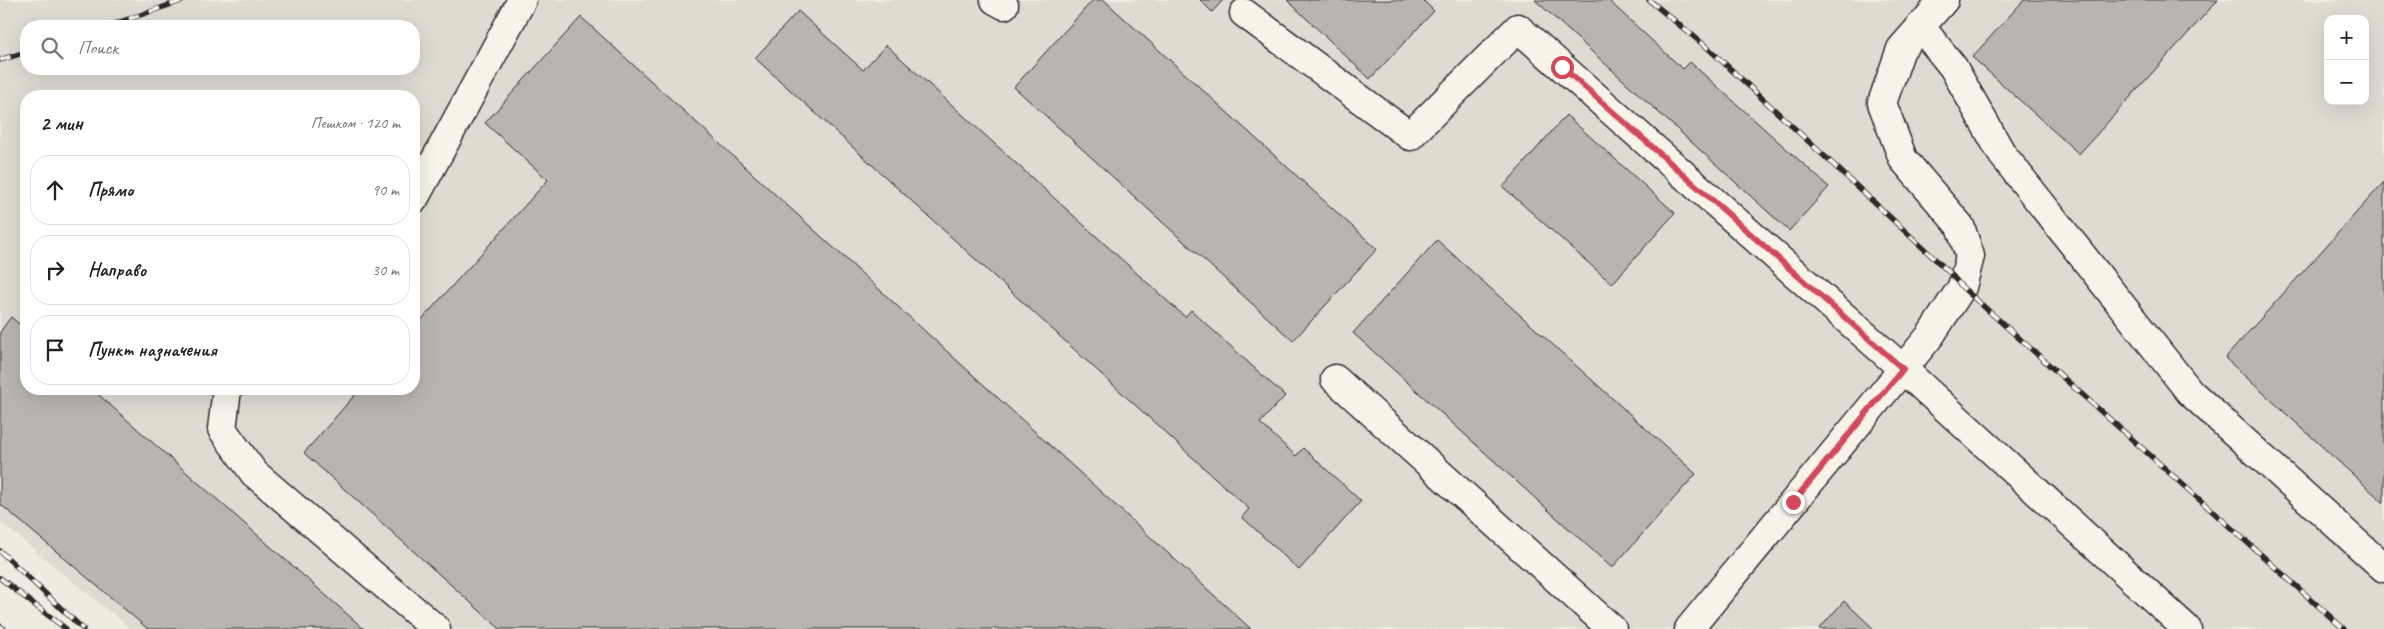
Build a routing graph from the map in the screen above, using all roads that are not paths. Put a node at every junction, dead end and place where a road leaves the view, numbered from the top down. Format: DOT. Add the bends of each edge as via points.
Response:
graph roads {
  1 [pos="522,0"];
  2 [pos="1944,0"];
  3 [pos="1244,12"];
  4 [pos="1920,26"];
  5 [pos="420,188"];
  6 [pos="1903,369"];
  7 [pos="1335,379"];
  8 [pos="226,395"];
  9 [pos="2384,568"];
  10 [pos="436,629"];
  11 [pos="1612,629"];
  12 [pos="1689,629"];
  13 [pos="2187,629"];
  1 -- 5 [label="lane"];
  2 -- 4 [label="lane"];
  3 -- 6 [label="lane" via="1410,136 1518,28"];
  4 -- 6 [label="lane" via="1901,49 1882,102 1903,159 1960,226 1970,256 1962,287 1930,336"];
  4 -- 9 [label="lane" via="1953,67 2002,154 2190,392"];
  6 -- 12 [label="lane"];
  6 -- 13 [label="lane"];
  7 -- 11 [label="lane"];
  8 -- 10 [label="lane" via="222,429 254,473"];
}
